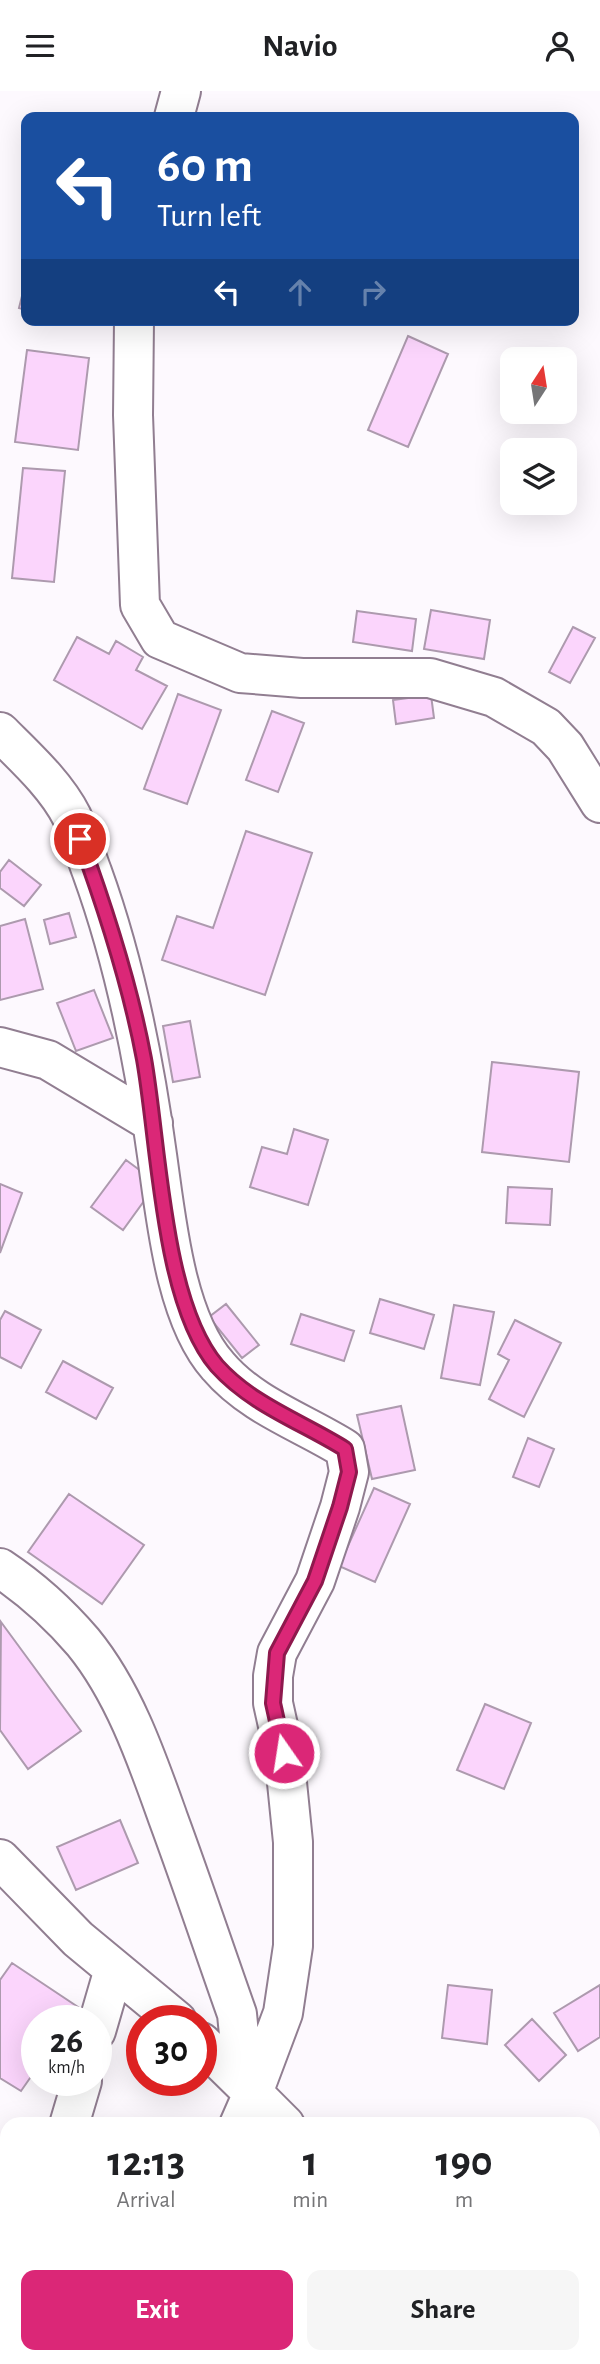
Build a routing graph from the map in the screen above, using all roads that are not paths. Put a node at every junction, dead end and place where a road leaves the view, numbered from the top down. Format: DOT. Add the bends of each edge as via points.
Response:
graph roads {
  1 [pos="181,91"];
  2 [pos="175,112"];
  3 [pos="134,326"];
  4 [pos="0,732"];
  5 [pos="600,803"];
  6 [pos="0,1047"];
  7 [pos="153,1123"];
  8 [pos="0,1568"];
  9 [pos="0,1859"];
  10 [pos="114,1969"];
  11 [pos="104,2005"];
  12 [pos="158,2005"];
  13 [pos="217,2064"];
  14 [pos="78,2096"];
  15 [pos="243,2099"];
  16 [pos="71,2117"];
  17 [pos="272,2117"];
  1 -- 2 [label="street"];
  3 -- 5 [label="street" via="140,605 160,639 240,674 430,678 494,697 546,727 565,747"];
  4 -- 7 [label="street" via="32,764 71,815 106,910 144,1057"];
  6 -- 7 [label="street" via="48,1060"];
  7 -- 15 [label="street" via="166,1220 190,1324 216,1364 240,1389 345,1449 349,1472 315,1581 277,1653 273,1676 293,1842 293,1946 283,2013"];
  8 -- 15 [label="street" via="22,1582 84,1643 130,1723 237,2014"];
  9 -- 10 [label="street" via="34,1897"];
  10 -- 11 [label="street"];
  10 -- 12 [label="street"];
  13 -- 15 [label="street"];
  14 -- 16 [label="street"];
  15 -- 17 [label="street"];
}
